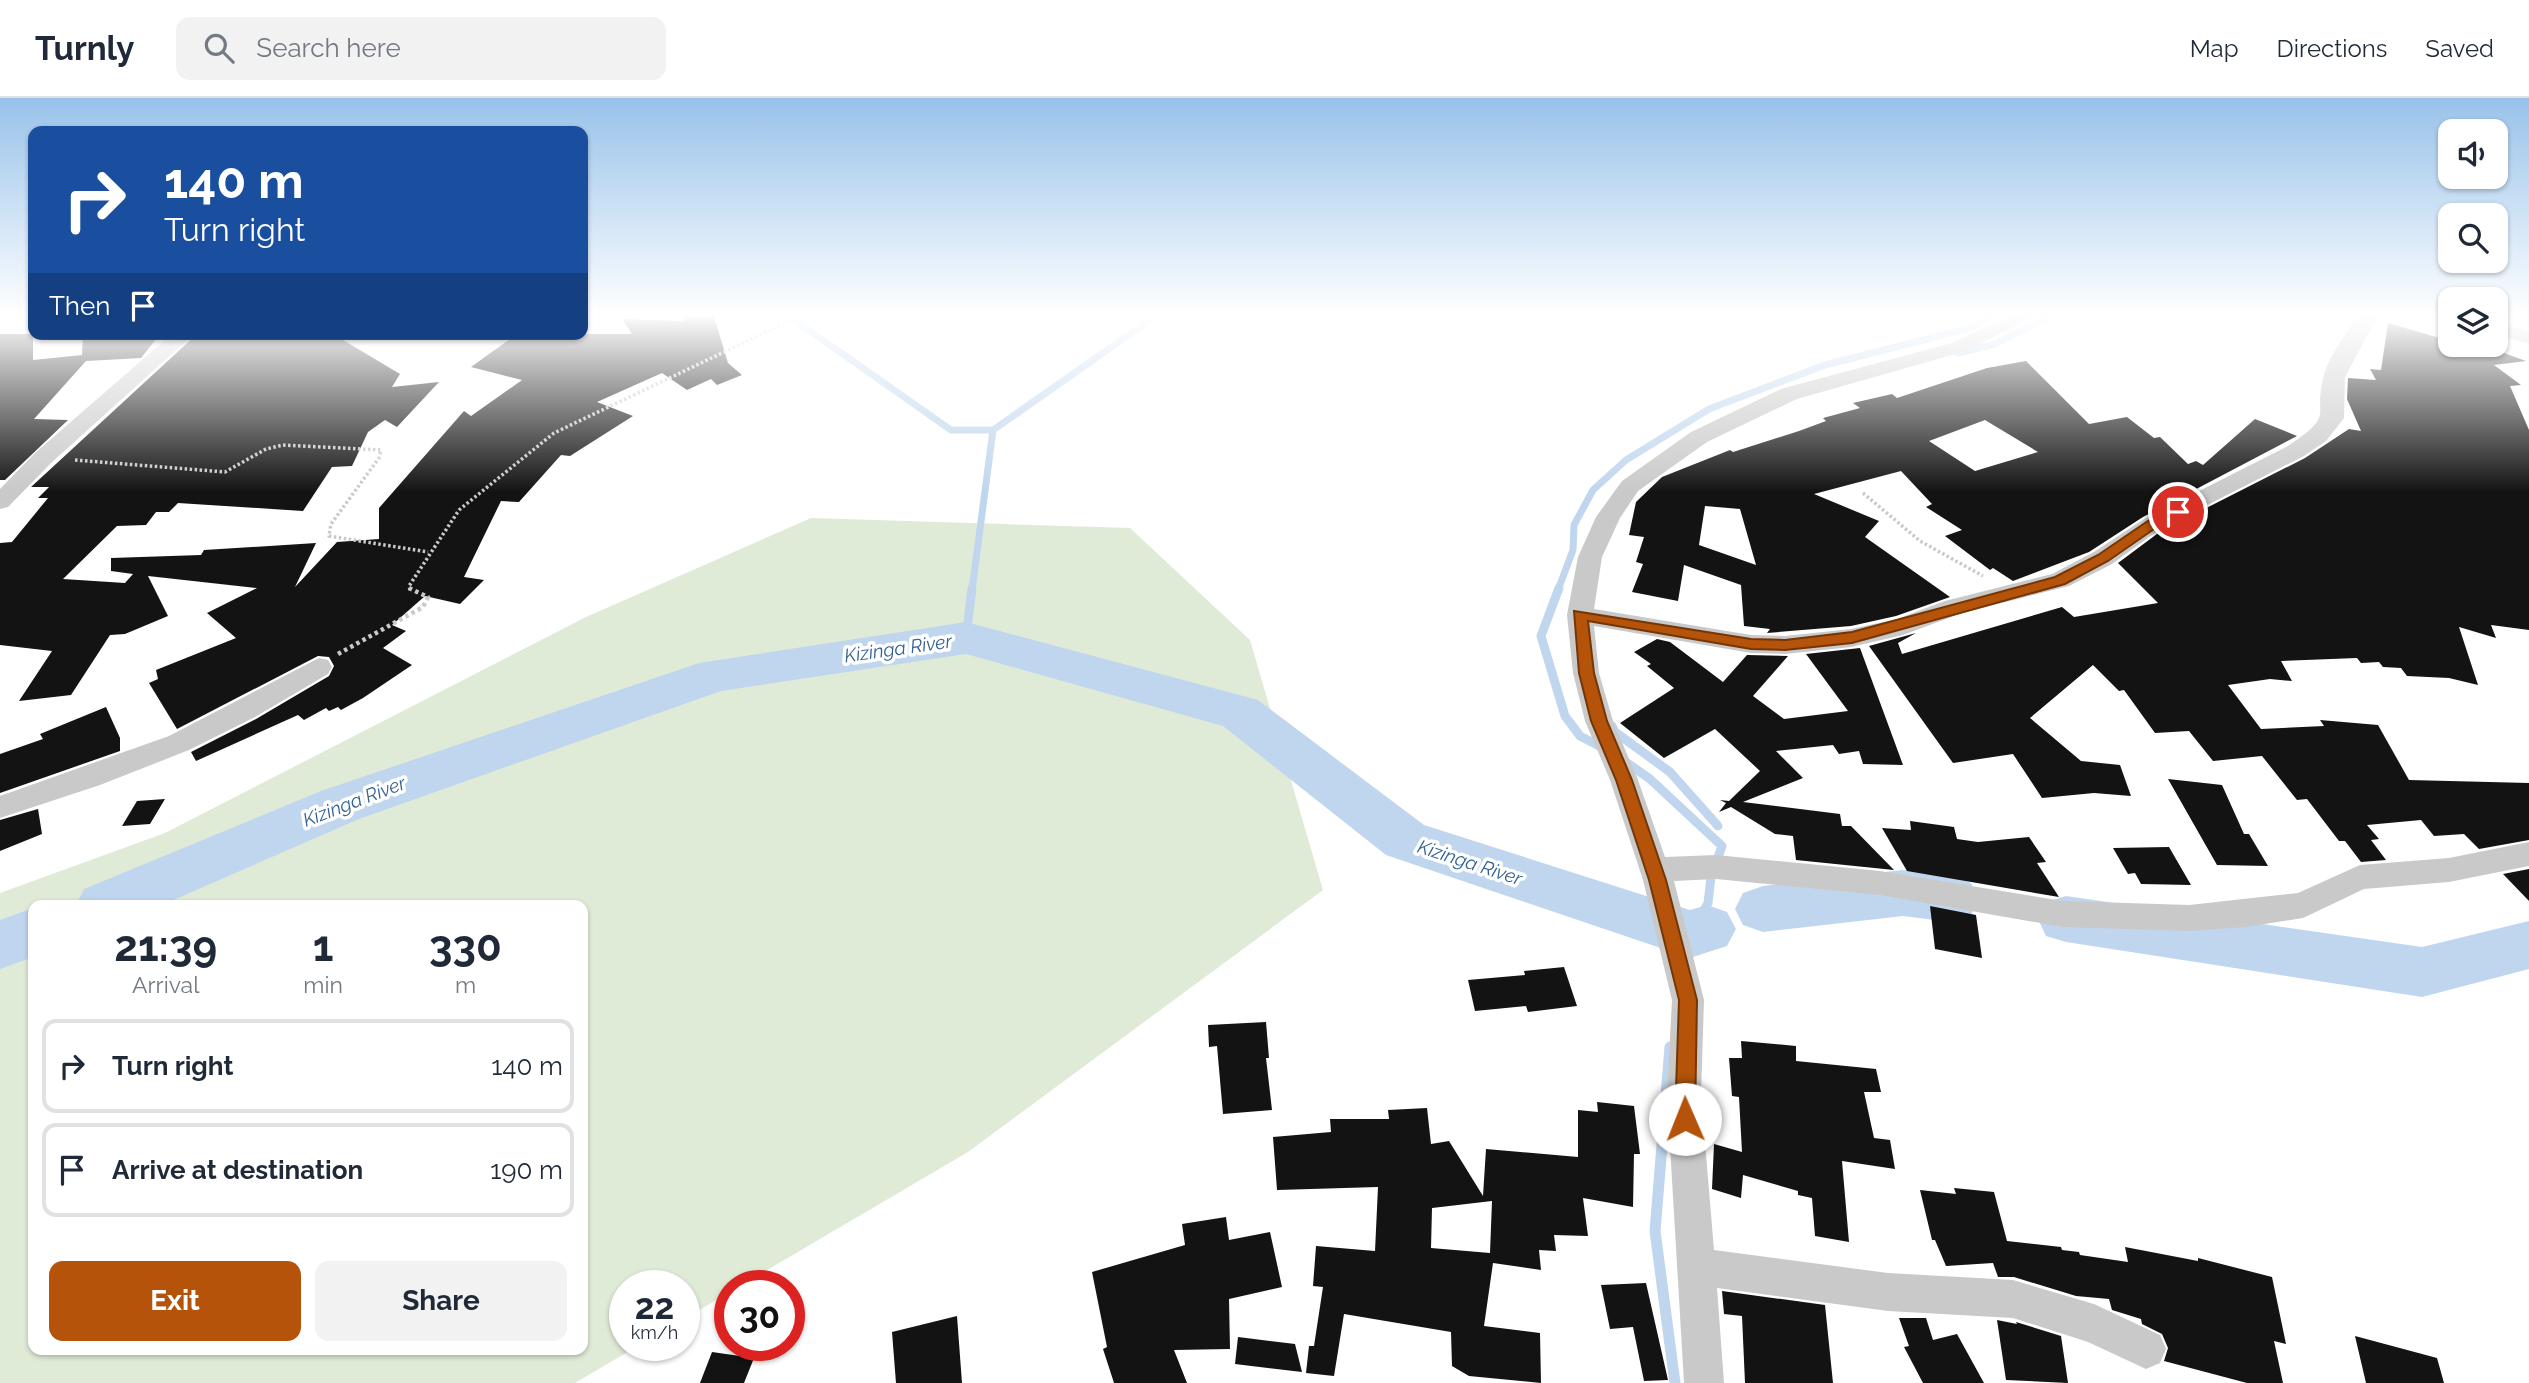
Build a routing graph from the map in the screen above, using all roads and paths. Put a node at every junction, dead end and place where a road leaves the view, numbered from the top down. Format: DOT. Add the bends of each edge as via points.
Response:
graph roads {
  1 [pos="140,373"];
  2 [pos="680,373"];
  3 [pos="1865,373"];
  4 [pos="2335,373"];
  5 [pos="43,458"];
  6 [pos="1863,493"];
  7 [pos="0,502"];
  8 [pos="428,552"];
  9 [pos="2012,592"];
  10 [pos="1580,615"];
  11 [pos="319,667"];
  12 [pos="0,807"];
  13 [pos="2529,854"];
  14 [pos="1655,875"];
  15 [pos="1694,1266"];
  16 [pos="2146,1349"];
  17 [pos="1704,1383"];
  1 -- 5 [label="street"];
  2 -- 8 [label="path" via="554,433 459,510"];
  3 -- 10 [label="street" via="1788,394 1699,437 1630,486 1608,517 1590,557"];
  4 -- 9 [label="street" via="2333,418 2296,451 2152,524 2060,580"];
  5 -- 7 [label="street"];
  5 -- 8 [label="path" via="225,472 283,445 381,450 331,524 329,536"];
  6 -- 9 [label="path" via="1920,541"];
  8 -- 11 [label="path" via="410,586 410,591 428,597 423,607"];
  9 -- 10 [label="street" via="1852,638 1785,645 1751,644"];
  10 -- 14 [label="street" via="1586,673 1599,721"];
  11 -- 12 [label="street" via="234,717 64,787"];
  13 -- 14 [label="street" via="2449,870 2360,877 2303,905 2189,918 2063,914 1880,883 1716,866"];
  14 -- 15 [label="street" via="1688,1000 1684,1095"];
  15 -- 16 [label="street" via="1888,1292 2013,1299 2094,1324"];
  15 -- 17 [label="street"];
}
